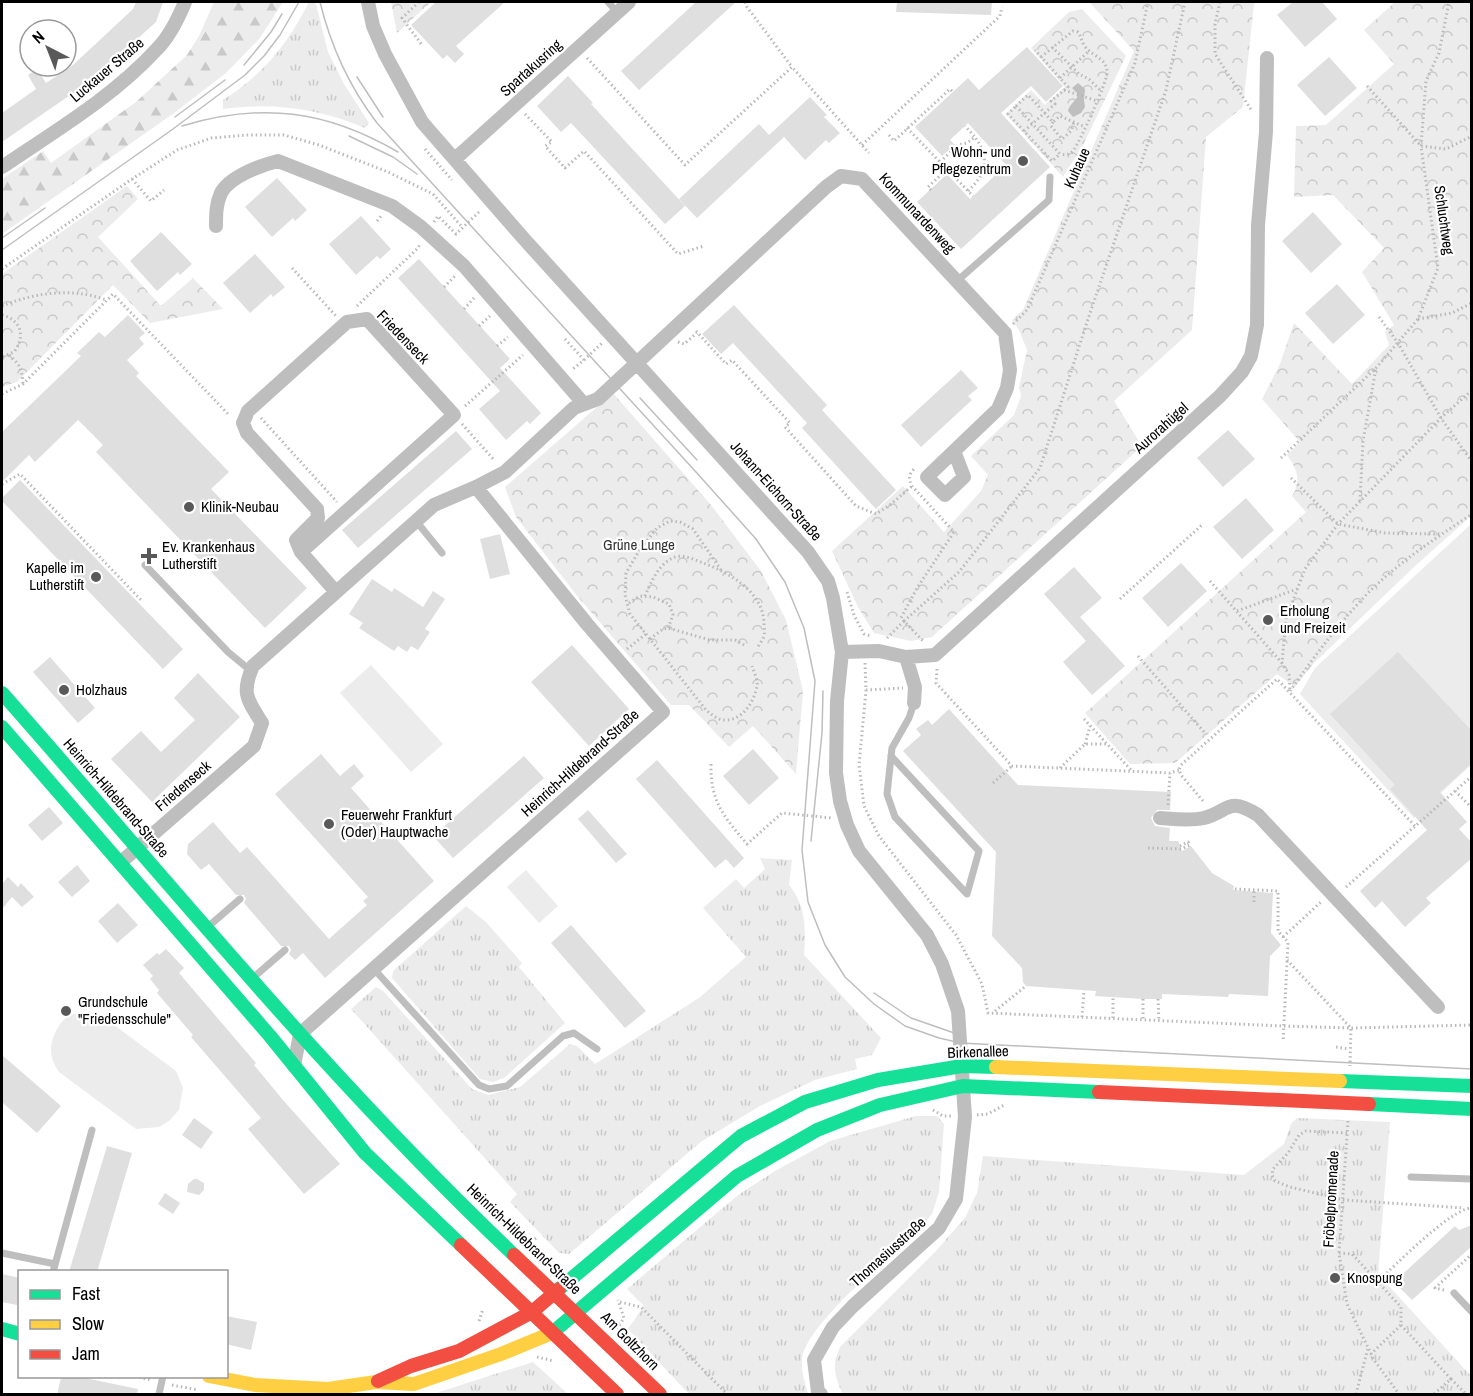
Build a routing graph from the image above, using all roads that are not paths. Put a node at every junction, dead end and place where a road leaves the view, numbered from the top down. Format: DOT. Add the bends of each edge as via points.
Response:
graph roads {
  1 [pos="185,2"];
  2 [pos="368,2"];
  3 [pos="629,2"];
  4 [pos="613,7"];
  5 [pos="1267,58"];
  6 [pos="454,159"];
  7 [pos="2,166"];
  8 [pos="1050,177"];
  9 [pos="216,226"];
  10 [pos="957,281"];
  11 [pos="637,361"];
  12 [pos="584,404"];
  13 [pos="954,451"];
  14 [pos="476,487"];
  15 [pos="416,522"];
  16 [pos="301,552"];
  17 [pos="442,553"];
  18 [pos="145,565"];
  19 [pos="336,592"];
  20 [pos="842,652"];
  21 [pos="906,657"];
  22 [pos="250,671"];
  23 [pos="2,693"];
  24 [pos="914,703"];
  25 [pos="2,726"];
  26 [pos="891,756"];
  27 [pos="1164,816"];
  28 [pos="138,848"];
  29 [pos="120,863"];
  30 [pos="240,899"];
  31 [pos="207,928"];
  32 [pos="190,944"];
  33 [pos="285,950"];
  34 [pos="373,968"];
  35 [pos="243,987"];
  36 [pos="1438,1007"];
  37 [pos="300,1034"];
  38 [pos="597,1049"];
  39 [pos="294,1066"];
  40 [pos="962,1066"];
  41 [pos="963,1086"];
  42 [pos="1472,1086"];
  43 [pos="1472,1109"];
  44 [pos="92,1130"];
  45 [pos="1412,1177"];
  46 [pos="1472,1179"];
  47 [pos="2,1253"];
  48 [pos="54,1268"];
  49 [pos="554,1292"];
  50 [pos="1454,1293"];
  51 [pos="532,1312"];
  52 [pos="577,1312"];
  53 [pos="1472,1312"];
  54 [pos="2,1329"];
  55 [pos="554,1332"];
  56 [pos="18,1333"];
  57 [pos="215,1378"];
  58 [pos="163,1379"];
  59 [pos="377,1385"];
  60 [pos="159,1395"];
  61 [pos="617,1395"];
  62 [pos="660,1395"];
  63 [pos="821,1395"];
  1 -- 7 [label="street, Luckauer Straße" via="158,49 100,101"];
  2 -- 6 [label="street, Johann-Eichorn-Straße" via="372,26 407,96 422,122"];
  3 -- 4 [label="street, Spartakusring"];
  4 -- 6 [label="street, Spartakusring" via="578,48"];
  5 -- 21 [label="street, Aurorahügel" via="1257,325 1251,356 1242,372 935,655"];
  6 -- 11 [label="street, Johann-Eichorn-Straße"];
  8 -- 10 [label="lane" via="1049,200"];
  9 -- 12 [label="street" via="216,206 222,191 261,165 278,161 392,206 464,266"];
  10 -- 11 [label="street, Kommunardenweg" via="862,179 841,176"];
  10 -- 13 [label="street, Kommunardenweg" via="1005,333 1010,369 998,409"];
  11 -- 12 [label="street" via="598,399"];
  11 -- 20 [label="street, Johann-Eichorn-Straße" via="808,552 828,581"];
  12 -- 14 [label="street" via="574,408 505,471"];
  14 -- 15 [label="street" via="434,505"];
  14 -- 34 [label="street, Heinrich-Hildebrand-Straße" via="663,712"];
  15 -- 17 [label="lane"];
  15 -- 19 [label="street"];
  16 -- 16 [label="street, Friedenseck" via="296,540 318,518 317,509 247,433 243,423 248,411 347,322 367,319 454,415"];
  16 -- 19 [label="street"];
  18 -- 22 [label="lane"];
  19 -- 22 [label="street"];
  20 -- 21 [label="street" via="879,651"];
  20 -- 40 [label="street, Johann-Eichorn-Straße" via="836,773 840,801 859,851 927,935 942,964 958,1011"];
  21 -- 24 [label="street" via="915,687"];
  22 -- 28 [label="street, Friedenseck" via="246,682 248,700 262,723 254,746"];
  23 -- 28 [label="street, Heinrich-Hildebrand-Straße"];
  24 -- 26 [label="lane"];
  25 -- 29 [label="street, Heinrich-Hildebrand-Straße"];
  26 -- 26 [label="lane" via="887,794 895,817 967,894 979,851"];
  27 -- 36 [label="street" via="1203,818 1233,806 1258,815"];
  28 -- 29 [label="street, Friedenseck"];
  28 -- 31 [label="street, Heinrich-Hildebrand-Straße"];
  29 -- 32 [label="street, Heinrich-Hildebrand-Straße"];
  30 -- 31 [label="lane"];
  31 -- 32 [label="lane"];
  31 -- 35 [label="street, Heinrich-Hildebrand-Straße"];
  32 -- 35 [label="street, Heinrich-Hildebrand-Straße"];
  33 -- 35 [label="lane"];
  34 -- 37 [label="street, Heinrich-Hildebrand-Straße"];
  34 -- 38 [label="lane" via="479,1085 489,1089 507,1086 563,1036 574,1033"];
  35 -- 37 [label="street, Heinrich-Hildebrand-Straße"];
  35 -- 39 [label="street, Heinrich-Hildebrand-Straße"];
  37 -- 39 [label="street"];
  37 -- 49 [label="street, Heinrich-Hildebrand-Straße" via="411,1154"];
  39 -- 51 [label="street, Heinrich-Hildebrand-Straße" via="365,1153"];
  40 -- 41 [label="street, Johann-Eichorn-Straße"];
  40 -- 42 [label="street, Birkenallee"];
  40 -- 49 [label="street, Birkenallee" via="878,1080 805,1102 741,1136"];
  41 -- 43 [label="street"];
  41 -- 52 [label="street" via="880,1105 817,1130 737,1176"];
  41 -- 63 [label="street, Thomasiusstraße" via="965,1117 956,1199 939,1228 833,1327 814,1360"];
  44 -- 48 [label="lane"];
  45 -- 46 [label="lane"];
  47 -- 48 [label="lane"];
  49 -- 51 [label="street, Birkenallee"];
  49 -- 52 [label="street, Heinrich-Hildebrand-Straße"];
  50 -- 53 [label="lane"];
  51 -- 55 [label="street, Heinrich-Hildebrand-Straße"];
  51 -- 59 [label="street, Birkenallee" via="459,1351 411,1366"];
  52 -- 55 [label="street"];
  52 -- 62 [label="street, Am Goltzhorn"];
  54 -- 56 [label="street"];
  55 -- 59 [label="street" via="414,1384"];
  55 -- 61 [label="street"];
  57 -- 59 [label="street" via="255,1385 328,1389"];
  58 -- 60 [label="lane"];
}
